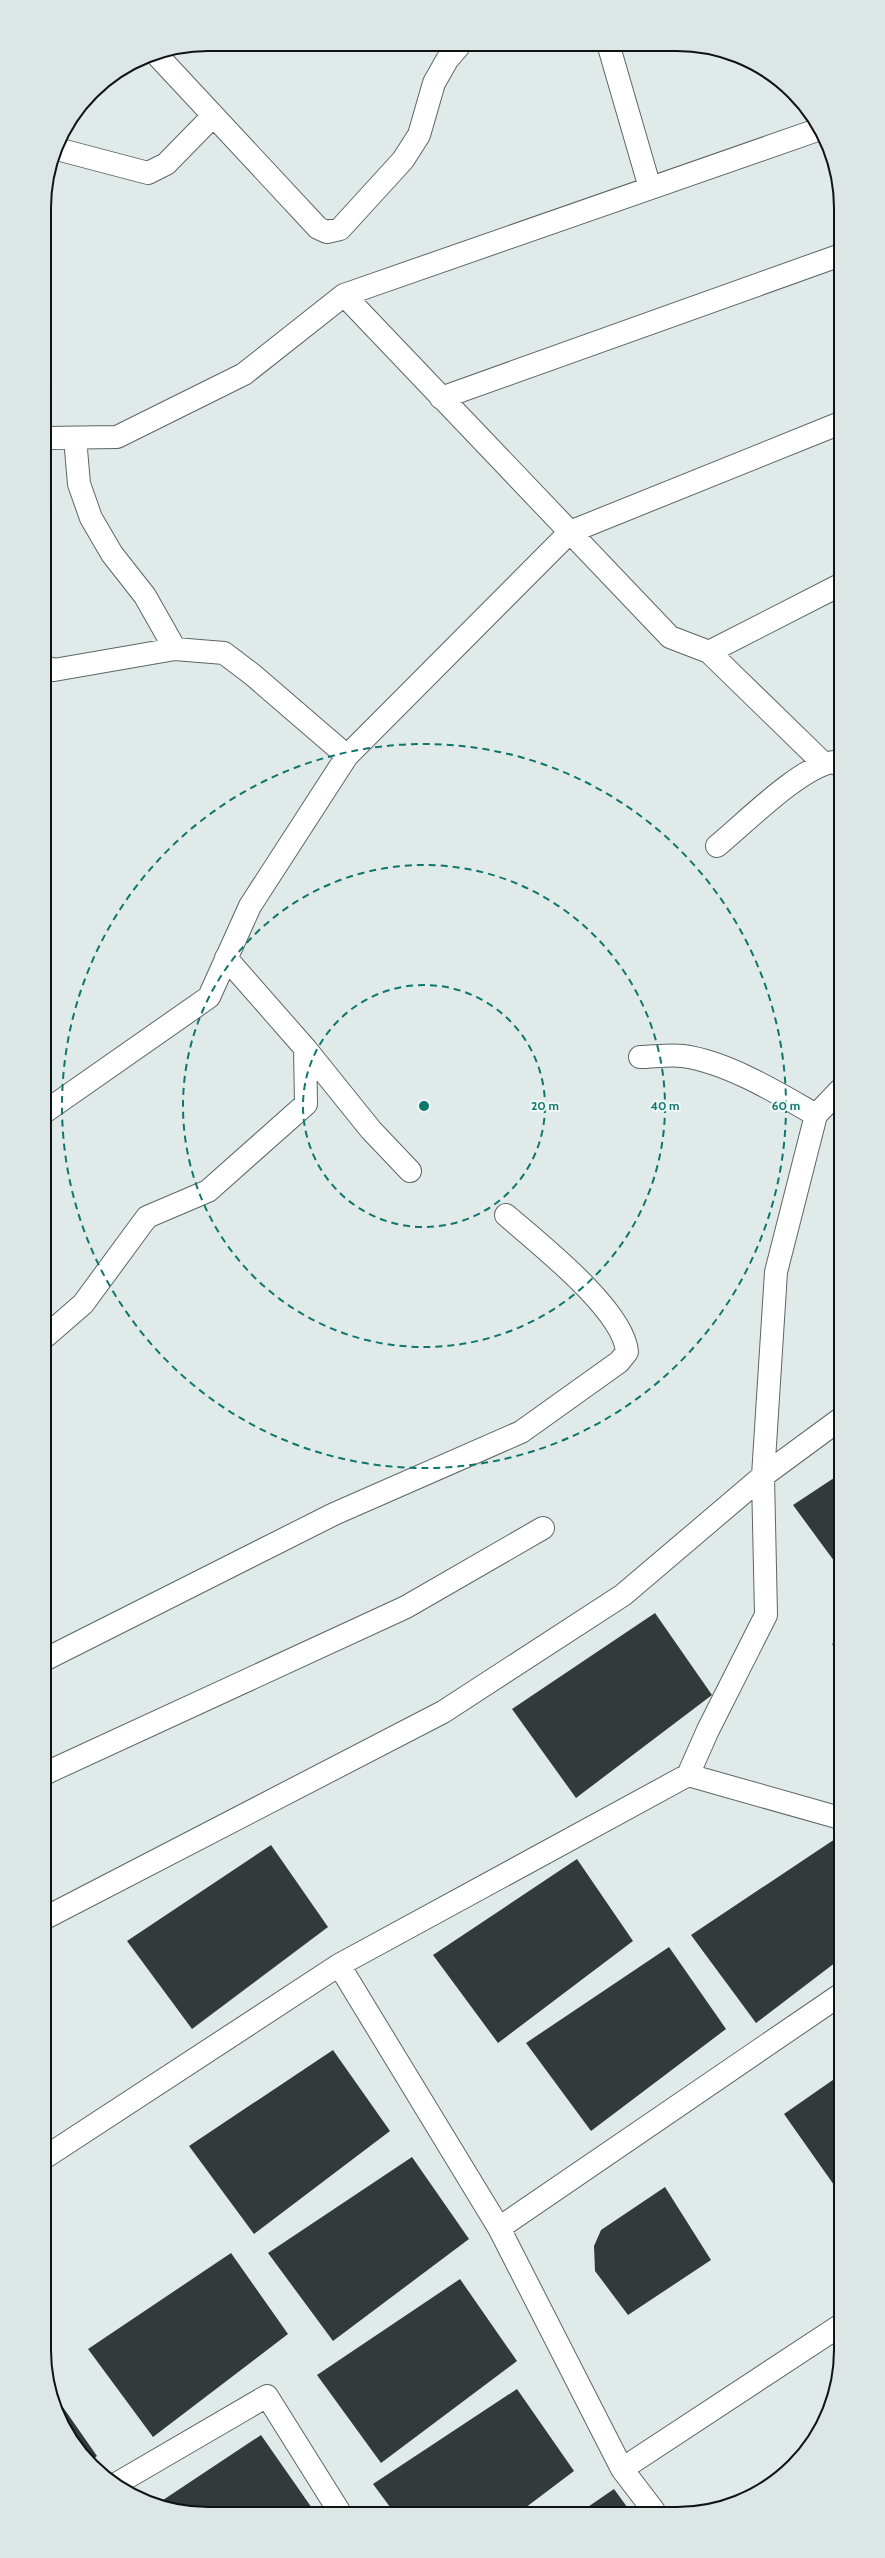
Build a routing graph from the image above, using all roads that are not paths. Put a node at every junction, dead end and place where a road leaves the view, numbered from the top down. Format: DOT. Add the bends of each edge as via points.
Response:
graph roads {
  1 [pos="455,51"];
  2 [pos="610,51"];
  3 [pos="160,58"];
  4 [pos="212,116"];
  5 [pos="814,131"];
  6 [pos="62,150"];
  7 [pos="650,188"];
  8 [pos="834,257"];
  9 [pos="344,295"];
  10 [pos="441,398"];
  11 [pos="834,426"];
  12 [pos="51,438"];
  13 [pos="75,438"];
  14 [pos="570,532"];
  15 [pos="834,588"];
  16 [pos="175,649"];
  17 [pos="708,652"];
  18 [pos="51,669"];
  19 [pos="347,756"];
  20 [pos="831,764"];
  21 [pos="718,846"];
  22 [pos="226,958"];
  23 [pos="305,1048"];
  24 [pos="640,1057"];
  25 [pos="834,1096"];
  26 [pos="51,1108"];
  27 [pos="816,1115"];
  28 [pos="410,1171"];
  29 [pos="506,1215"];
  30 [pos="51,1332"];
  31 [pos="834,1424"];
  32 [pos="763,1476"];
  33 [pos="543,1528"];
  34 [pos="51,1656"];
  35 [pos="51,1771"];
  36 [pos="688,1775"];
  37 [pos="834,1816"];
  38 [pos="51,1915"];
  39 [pos="340,1965"];
  40 [pos="834,1999"];
  41 [pos="51,2153"];
  42 [pos="499,2228"];
  43 [pos="834,2330"];
  44 [pos="622,2469"];
  45 [pos="121,2481"];
  46 [pos="337,2507"];
  47 [pos="651,2507"];
  1 -- 4 [label="street" via="434,83 419,135 403,160 340,229 327,232 318,228"];
  2 -- 7 [label="street"];
  3 -- 4 [label="street"];
  4 -- 6 [label="street" via="166,164 148,173"];
  5 -- 7 [label="street"];
  7 -- 9 [label="street"];
  8 -- 10 [label="street"];
  9 -- 10 [label="street"];
  9 -- 13 [label="street" via="244,374 117,437"];
  10 -- 14 [label="street"];
  11 -- 14 [label="street"];
  12 -- 13 [label="street"];
  13 -- 16 [label="street" via="80,484 91,518 112,554 145,596"];
  14 -- 17 [label="street" via="670,636"];
  14 -- 19 [label="street"];
  15 -- 17 [label="street"];
  16 -- 18 [label="street"];
  16 -- 19 [label="street" via="224,653"];
  17 -- 20 [label="street"];
  19 -- 22 [label="street" via="250,906"];
  20 -- 21 [label="street" via="806,772"];
  22 -- 23 [label="street"];
  22 -- 26 [label="street" via="209,997"];
  23 -- 28 [label="street" via="371,1130"];
  23 -- 30 [label="street" via="306,1104 208,1191 147,1217 83,1304"];
  24 -- 27 [label="street" via="682,1056 727,1069 774,1091"];
  25 -- 27 [label="street"];
  27 -- 32 [label="street" via="776,1272"];
  29 -- 34 [label="street" via="577,1278 617,1326 626,1342 627,1352 619,1362 522,1432 334,1514"];
  31 -- 32 [label="street"];
  32 -- 36 [label="street" via="766,1615"];
  32 -- 38 [label="street" via="623,1595 443,1712"];
  33 -- 35 [label="street" via="406,1607"];
  36 -- 37 [label="street"];
  36 -- 39 [label="street"];
  39 -- 41 [label="street"];
  39 -- 42 [label="street"];
  40 -- 42 [label="street"];
  42 -- 44 [label="street"];
  43 -- 44 [label="street"];
  44 -- 47 [label="street"];
  45 -- 46 [label="street" via="268,2396"];
}
